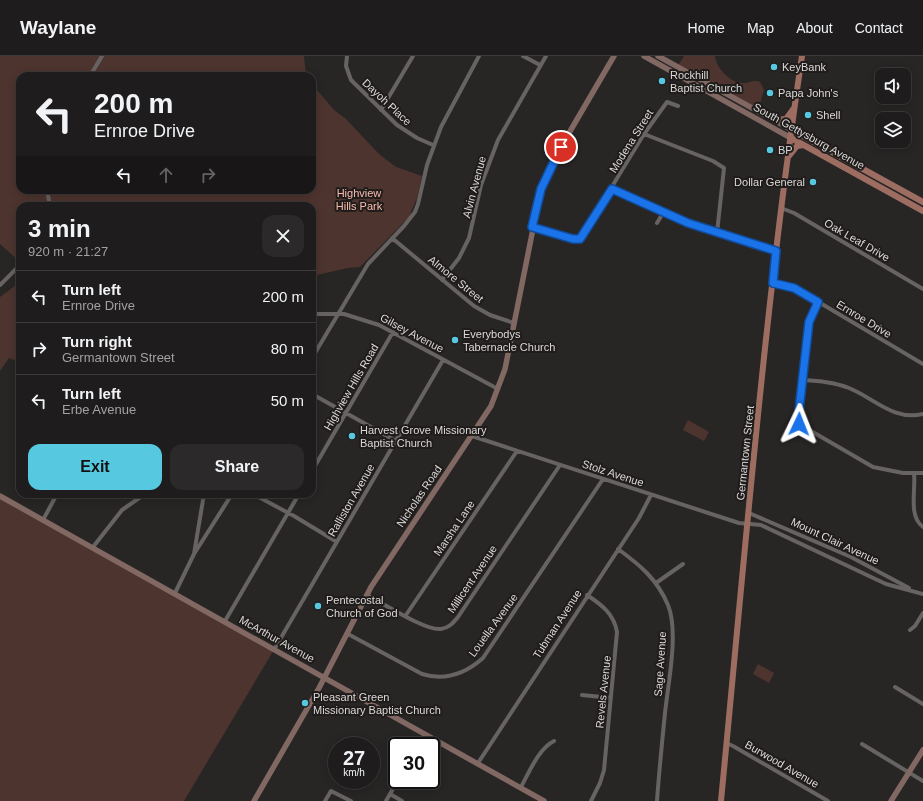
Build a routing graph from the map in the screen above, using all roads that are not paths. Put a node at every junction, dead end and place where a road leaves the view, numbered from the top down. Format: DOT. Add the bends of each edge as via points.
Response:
graph roads {
  1 [pos="102,56"];
  2 [pos="413,56"];
  3 [pos="479,56"];
  4 [pos="524,56"];
  5 [pos="546,56"];
  6 [pos="614,56"];
  7 [pos="644,56"];
  8 [pos="658,56"];
  9 [pos="802,56"];
  10 [pos="347,57"];
  11 [pos="540,65"];
  12 [pos="92,72"];
  13 [pos="678,106"];
  14 [pos="795,107"];
  15 [pos="381,110"];
  16 [pos="775,120"];
  17 [pos="792,130"];
  18 [pos="644,134"];
  19 [pos="791,138"];
  20 [pos="433,145"];
  21 [pos="804,145"];
  22 [pos="787,159"];
  23 [pos="612,189"];
  24 [pos="923,202"];
  25 [pos="781,208"];
  26 [pos="923,211"];
  27 [pos="663,213"];
  28 [pos="657,223"];
  29 [pos="532,227"];
  30 [pos="717,233"];
  31 [pos="392,238"];
  32 [pos="776,251"];
  33 [pos="16,269"];
  34 [pos="442,280"];
  35 [pos="773,283"];
  36 [pos="0,285"];
  37 [pos="923,289"];
  38 [pos="818,302"];
  39 [pos="316,314"];
  40 [pos="338,314"];
  41 [pos="514,323"];
  42 [pos="393,332"];
  43 [pos="316,351"];
  44 [pos="443,360"];
  45 [pos="923,364"];
  46 [pos="803,380"];
  47 [pos="498,389"];
  48 [pos="316,396"];
  49 [pos="346,413"];
  50 [pos="923,414"];
  51 [pos="472,436"];
  52 [pos="396,441"];
  53 [pos="516,451"];
  54 [pos="316,464"];
  55 [pos="560,465"];
  56 [pos="914,473"];
  57 [pos="923,473"];
  58 [pos="603,479"];
  59 [pos="651,495"];
  60 [pos="0,496"];
  61 [pos="55,498"];
  62 [pos="139,498"];
  63 [pos="203,498"];
  64 [pos="229,498"];
  65 [pos="260,498"];
  66 [pos="297,498"];
  67 [pos="288,513"];
  68 [pos="749,513"];
  69 [pos="43,520"];
  70 [pos="748,525"];
  71 [pos="923,527"];
  72 [pos="337,542"];
  73 [pos="93,547"];
  74 [pos="618,549"];
  75 [pos="194,554"];
  76 [pos="683,564"];
  77 [pos="656,583"];
  78 [pos="911,590"];
  79 [pos="175,593"];
  80 [pos="923,594"];
  81 [pos="367,595"];
  82 [pos="587,595"];
  83 [pos="923,613"];
  84 [pos="406,615"];
  85 [pos="225,621"];
  86 [pos="910,630"];
  87 [pos="348,634"];
  88 [pos="275,648"];
  89 [pos="325,677"];
  90 [pos="895,687"];
  91 [pos="582,695"];
  92 [pos="611,698"];
  93 [pos="923,704"];
  94 [pos="425,734"];
  95 [pos="423,737"];
  96 [pos="554,741"];
  97 [pos="726,744"];
  98 [pos="862,744"];
  99 [pos="923,750"];
  100 [pos="478,763"];
  101 [pos="909,772"];
  102 [pos="923,781"];
  103 [pos="521,788"];
  104 [pos="393,789"];
  105 [pos="390,794"];
  106 [pos="533,798"];
  107 [pos="254,801"];
  108 [pos="326,801"];
  109 [pos="351,801"];
  110 [pos="386,801"];
  111 [pos="402,801"];
  112 [pos="544,801"];
  113 [pos="591,801"];
  114 [pos="656,801"];
  115 [pos="721,801"];
  116 [pos="828,801"];
  117 [pos="891,801"];
  1 -- 12 [label="street"];
  2 -- 15 [label="street"];
  3 -- 20 [label="street" via="451,104"];
  4 -- 11 [label="street"];
  5 -- 11 [label="street, Alvin Avenue"];
  6 -- 29 [label="street, Nicholas Road" via="546,175"];
  7 -- 19 [label="street, South Gettysburg Avenue"];
  8 -- 16 [label="street, South Gettysburg Avenue"];
  9 -- 14 [label="main road, Germantown Street"];
  10 -- 15 [label="street, Dayoh Place" via="346,70 351,80"];
  11 -- 34 [label="street, Alvin Avenue" via="498,140 484,173 469,238 459,258"];
  13 -- 18 [label="street, Modena Street" via="667,102"];
  14 -- 16 [label="main road" via="786,118"];
  14 -- 17 [label="main road, Germantown Street"];
  15 -- 20 [label="street, Dayoh Place" via="406,133"];
  16 -- 17 [label="street, South Gettysburg Avenue"];
  17 -- 19 [label="main road, Germantown Street"];
  17 -- 24 [label="main road, South Gettysburg Avenue"];
  18 -- 23 [label="street, Modena Street"];
  18 -- 30 [label="street" via="722,166 724,171"];
  19 -- 21 [label="main road, South Gettysburg Avenue"];
  19 -- 22 [label="main road, Germantown Street"];
  20 -- 31 [label="street" via="418,204 410,219"];
  21 -- 22 [label="main road" via="797,146"];
  21 -- 26 [label="main road, South Gettysburg Avenue"];
  22 -- 25 [label="main road, Germantown Street"];
  23 -- 27 [label="street"];
  23 -- 29 [label="street, Modena Street" via="583,237 579,239"];
  25 -- 32 [label="main road, Germantown Street"];
  25 -- 37 [label="street, Oak Leaf Drive" via="794,213"];
  27 -- 28 [label="street"];
  27 -- 30 [label="street"];
  29 -- 41 [label="street, Nicholas Road"];
  30 -- 32 [label="street"];
  31 -- 34 [label="street, Almore Street"];
  31 -- 40 [label="street" via="368,264"];
  32 -- 35 [label="main road, Germantown Street"];
  33 -- 36 [label="street"];
  34 -- 41 [label="street, Almore Street" via="478,309"];
  35 -- 38 [label="street, Ernroe Drive" via="794,288"];
  35 -- 68 [label="main road, Germantown Street"];
  38 -- 45 [label="street, Ernroe Drive"];
  38 -- 46 [label="street" via="809,322"];
  39 -- 40 [label="street, Gilsey Avenue"];
  40 -- 42 [label="street, Gilsey Avenue" via="364,320"];
  40 -- 43 [label="street"];
  41 -- 47 [label="street, Nicholas Road" via="505,369"];
  42 -- 44 [label="street, Gilsey Avenue"];
  42 -- 49 [label="street, Highview Hills Road"];
  44 -- 47 [label="street, Gilsey Avenue"];
  44 -- 52 [label="street, Ralliston Avenue"];
  46 -- 50 [label="street" via="833,383 848,388 897,414"];
  46 -- 56 [label="street" via="799,424 867,465 881,470"];
  47 -- 51 [label="street, Nicholas Road"];
  48 -- 49 [label="street"];
  49 -- 52 [label="street"];
  49 -- 54 [label="street, Highview Hills Road"];
  51 -- 53 [label="street, Stolz Avenue"];
  51 -- 81 [label="street, Nicholas Road" via="381,570"];
  52 -- 72 [label="street, Ralliston Avenue"];
  53 -- 55 [label="street, Stolz Avenue"];
  53 -- 84 [label="street, Marsha Lane"];
  55 -- 58 [label="street, Stolz Avenue"];
  55 -- 84 [label="street, Millicent Avenue" via="454,622 444,629 433,629"];
  56 -- 57 [label="street"];
  56 -- 71 [label="street" via="915,514"];
  58 -- 59 [label="street, Stolz Avenue"];
  58 -- 87 [label="street, Louella Avenue" via="483,658 468,669 446,677 422,674"];
  59 -- 70 [label="street, Stolz Avenue"];
  59 -- 74 [label="street, Tubman Avenue"];
  60 -- 69 [label="street, McArthur Avenue"];
  61 -- 69 [label="street"];
  62 -- 73 [label="street" via="122,510"];
  63 -- 75 [label="street"];
  64 -- 75 [label="street"];
  65 -- 67 [label="street"];
  66 -- 67 [label="street"];
  67 -- 72 [label="street"];
  67 -- 85 [label="street"];
  68 -- 70 [label="main road, Germantown Street"];
  68 -- 78 [label="street, Mount Clair Avenue" via="851,557"];
  69 -- 73 [label="street, McArthur Avenue"];
  70 -- 78 [label="street, Mount Clair Avenue" via="761,525 886,584"];
  70 -- 97 [label="main road, Germantown Street"];
  72 -- 88 [label="street, Ralliston Avenue"];
  73 -- 79 [label="street, McArthur Avenue"];
  74 -- 77 [label="street, Sage Avenue" via="642,566"];
  74 -- 82 [label="street, Tubman Avenue"];
  75 -- 79 [label="street"];
  76 -- 77 [label="street"];
  77 -- 114 [label="street, Sage Avenue" via="668,605 672,628"];
  78 -- 80 [label="street, Mount Clair Avenue"];
  79 -- 85 [label="street, McArthur Avenue"];
  81 -- 84 [label="street, Millicent Avenue"];
  81 -- 87 [label="street, Nicholas Road"];
  82 -- 92 [label="street, Revels Avenue" via="608,611 616,629"];
  82 -- 100 [label="street, Tubman Avenue"];
  83 -- 86 [label="street" via="919,622"];
  85 -- 88 [label="street, McArthur Avenue"];
  87 -- 89 [label="street, Nicholas Road"];
  88 -- 89 [label="street, McArthur Avenue"];
  89 -- 94 [label="street, McArthur Avenue"];
  89 -- 107 [label="street, Nicholas Road"];
  90 -- 93 [label="street"];
  91 -- 92 [label="street"];
  92 -- 113 [label="street, Revels Avenue" via="603,775"];
  94 -- 95 [label="street"];
  94 -- 100 [label="street, McArthur Avenue"];
  96 -- 103 [label="street" via="540,756"];
  97 -- 115 [label="main road, Germantown Street"];
  97 -- 116 [label="street, Burwood Avenue"];
  98 -- 101 [label="street"];
  99 -- 101 [label="street"];
  100 -- 103 [label="street, McArthur Avenue"];
  101 -- 102 [label="street"];
  101 -- 117 [label="street"];
  103 -- 106 [label="street, McArthur Avenue"];
  104 -- 105 [label="street"];
  105 -- 110 [label="street"];
  105 -- 111 [label="street"];
  106 -- 112 [label="street, McArthur Avenue"];
  108 -- 109 [label="street" via="331,791"];
}
